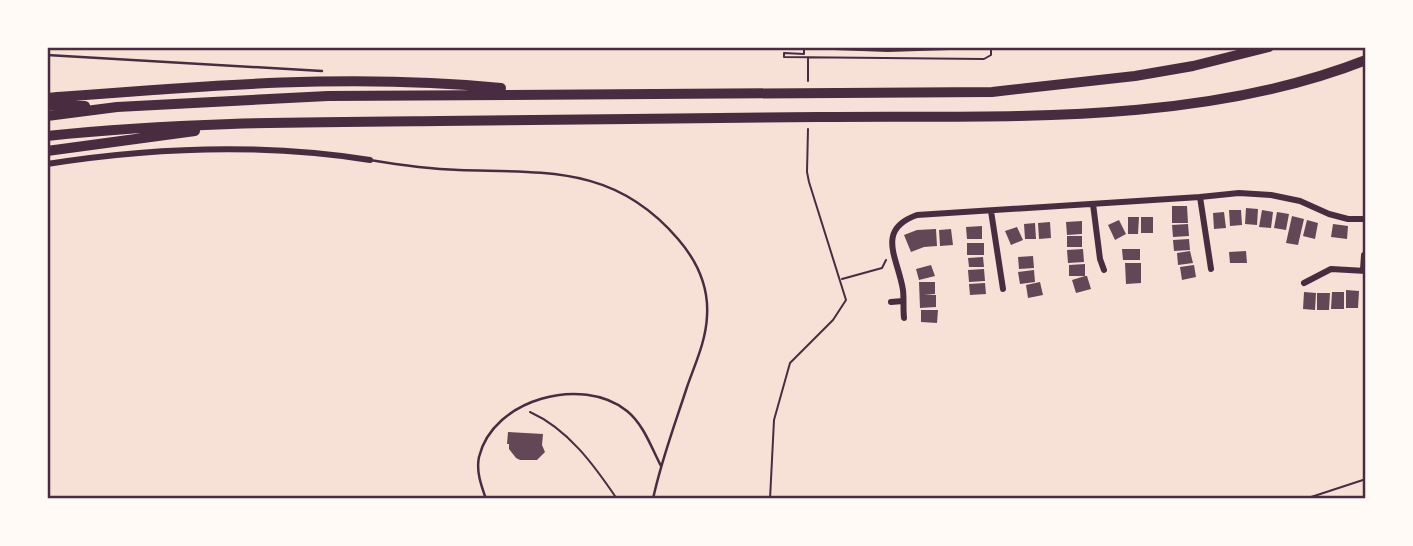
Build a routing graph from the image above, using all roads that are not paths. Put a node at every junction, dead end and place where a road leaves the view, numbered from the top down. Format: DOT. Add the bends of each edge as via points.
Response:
graph roads {
  1 [pos="1269,47"];
  2 [pos="47,55"];
  3 [pos="1366,60"];
  4 [pos="322,71"];
  5 [pos="550,93"];
  6 [pos="47,98"];
  7 [pos="47,105"];
  8 [pos="117,107"];
  9 [pos="47,116"];
  10 [pos="251,123"];
  11 [pos="47,136"];
  12 [pos="47,151"];
  13 [pos="370,160"];
  14 [pos="47,164"];
  15 [pos="1200,197"];
  16 [pos="1093,204"];
  17 [pos="991,211"];
  18 [pos="1366,219"];
  19 [pos="1218,249"];
  20 [pos="1208,251"];
  21 [pos="1364,254"];
  22 [pos="1211,269"];
  23 [pos="1104,270"];
  24 [pos="1364,270"];
  25 [pos="1304,283"];
  26 [pos="1003,289"];
  27 [pos="891,302"];
  28 [pos="903,302"];
  29 [pos="904,318"];
  30 [pos="661,466"];
  31 [pos="486,499"];
  32 [pos="653,499"];
  1 -- 5 [label="highway" via="1135,76 992,92"];
  2 -- 4 [label="lane"];
  3 -- 10 [label="highway" via="1266,90 1135,110 995,116"];
  5 -- 6 [label="highway" via="458,84 347,82 213,85"];
  5 -- 8 [label="highway" via="328,96"];
  7 -- 8 [label="highway"];
  8 -- 9 [label="highway"];
  10 -- 11 [label="highway"];
  10 -- 12 [label="highway"];
  13 -- 14 [label="street" via="280,149 215,148"];
  13 -- 30 [label="lane" via="416,168 520,169 590,179 647,209 672,231 686,247 705,285 707,318"];
  15 -- 16 [label="street"];
  15 -- 18 [label="street" via="1239,192 1271,195 1348,219"];
  15 -- 20 [label="street"];
  16 -- 17 [label="street"];
  16 -- 23 [label="street"];
  17 -- 26 [label="street"];
  17 -- 28 [label="street" via="917,215 903,220 894,231 891,247"];
  19 -- 20 [label="street"];
  20 -- 22 [label="street"];
  21 -- 24 [label="street"];
  24 -- 25 [label="street" via="1331,269"];
  27 -- 28 [label="street"];
  28 -- 29 [label="street"];
  30 -- 31 [label="lane" via="638,421 625,409 590,395 569,393 519,408 495,426 479,458 479,481"];
  30 -- 32 [label="lane"];
}
